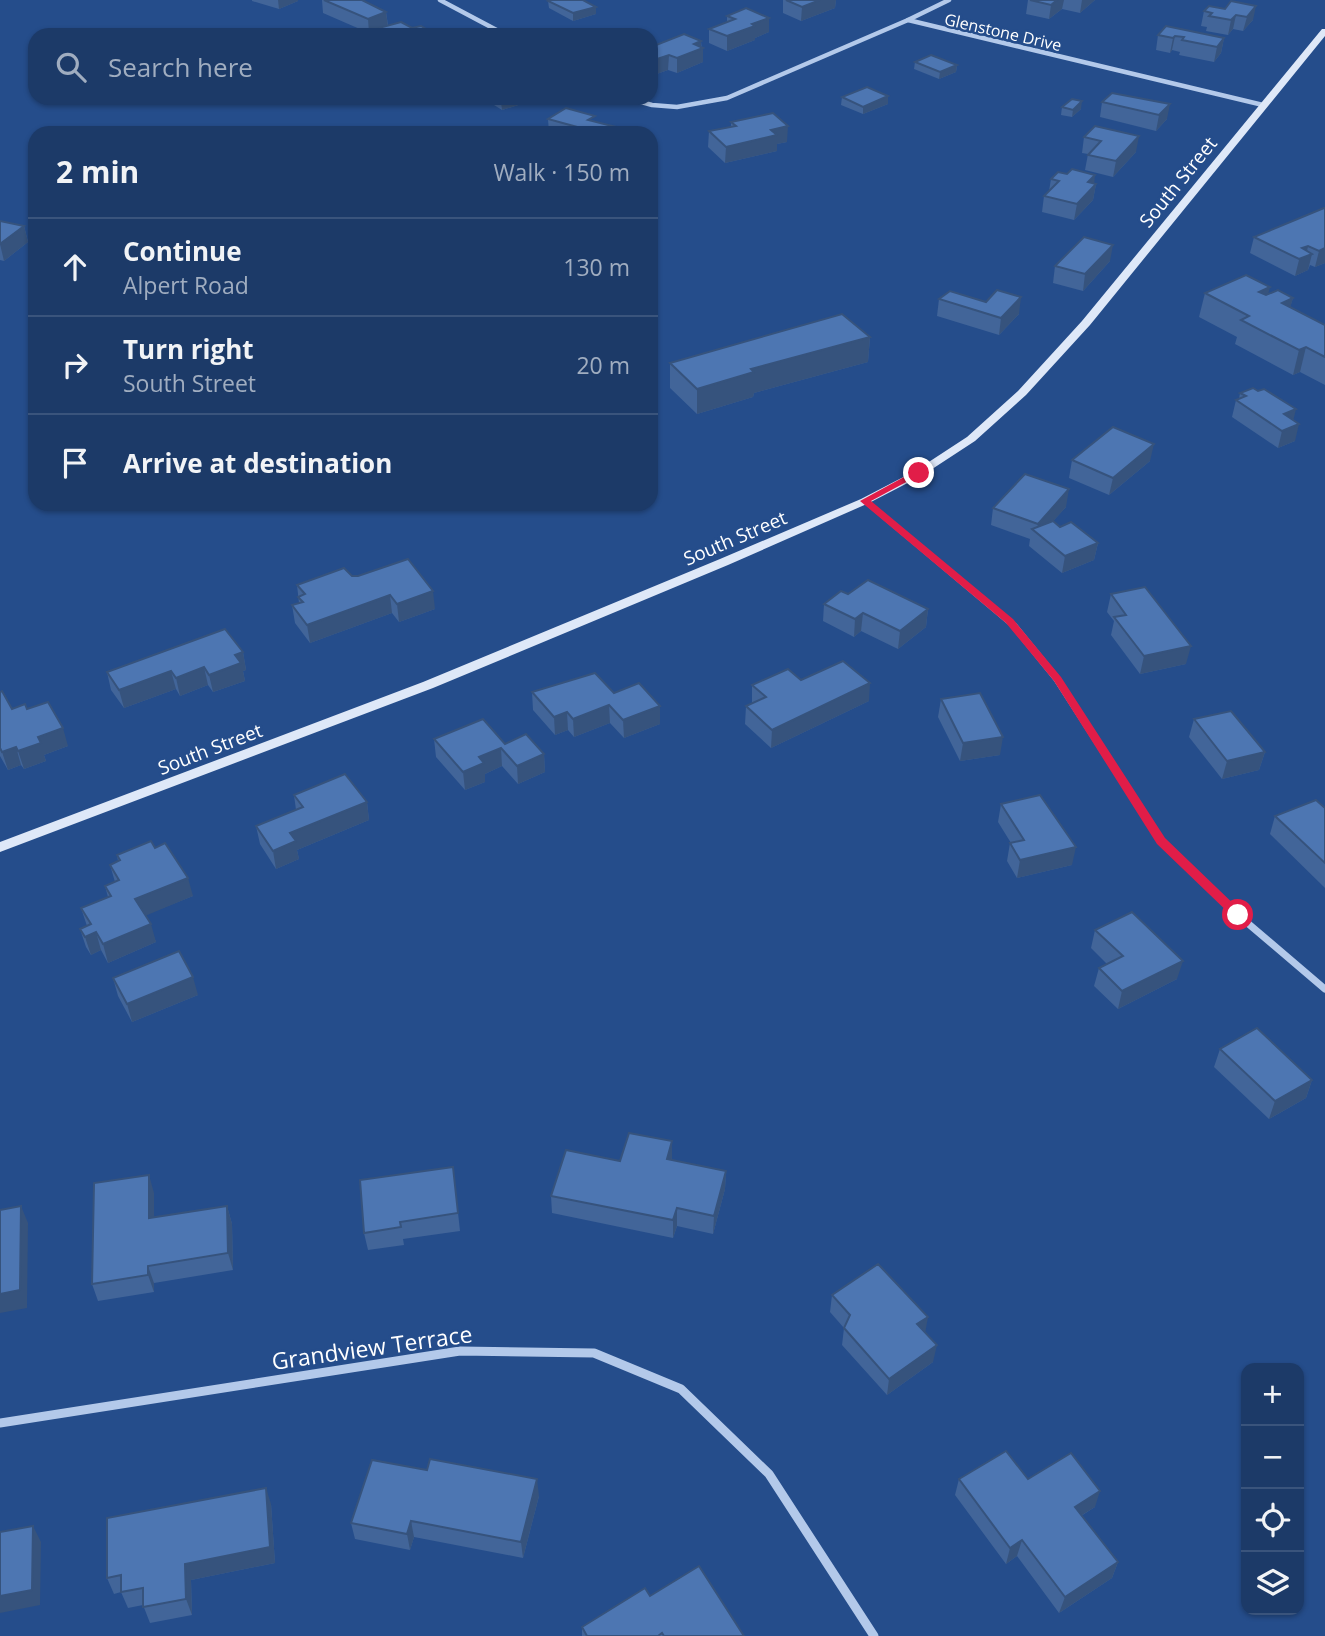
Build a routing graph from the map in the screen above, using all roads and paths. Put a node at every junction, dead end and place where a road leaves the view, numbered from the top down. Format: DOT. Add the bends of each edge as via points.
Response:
graph roads {
  1 [pos="440,0"];
  2 [pos="949,0"];
  3 [pos="908,20"];
  4 [pos="493,28"];
  5 [pos="1325,31"];
  6 [pos="658,104"];
  7 [pos="1263,105"];
  8 [pos="865,501"];
  9 [pos="0,847"];
  10 [pos="1325,989"];
  11 [pos="0,1423"];
  12 [pos="874,1636"];
  1 -- 4 [label="street"];
  2 -- 3 [label="street"];
  3 -- 6 [label="street" via="727,98 697,106"];
  3 -- 7 [label="street, Glenstone Drive"];
  5 -- 7 [label="street, South Street"];
  7 -- 8 [label="street, South Street" via="1086,323 1022,393 971,439"];
  8 -- 9 [label="street, South Street" via="428,685"];
  8 -- 10 [label="street" via="1010,621 1057,679 1161,841"];
  11 -- 12 [label="street, Grandview Terrace" via="460,1351 594,1353 681,1389 769,1474"];
}
